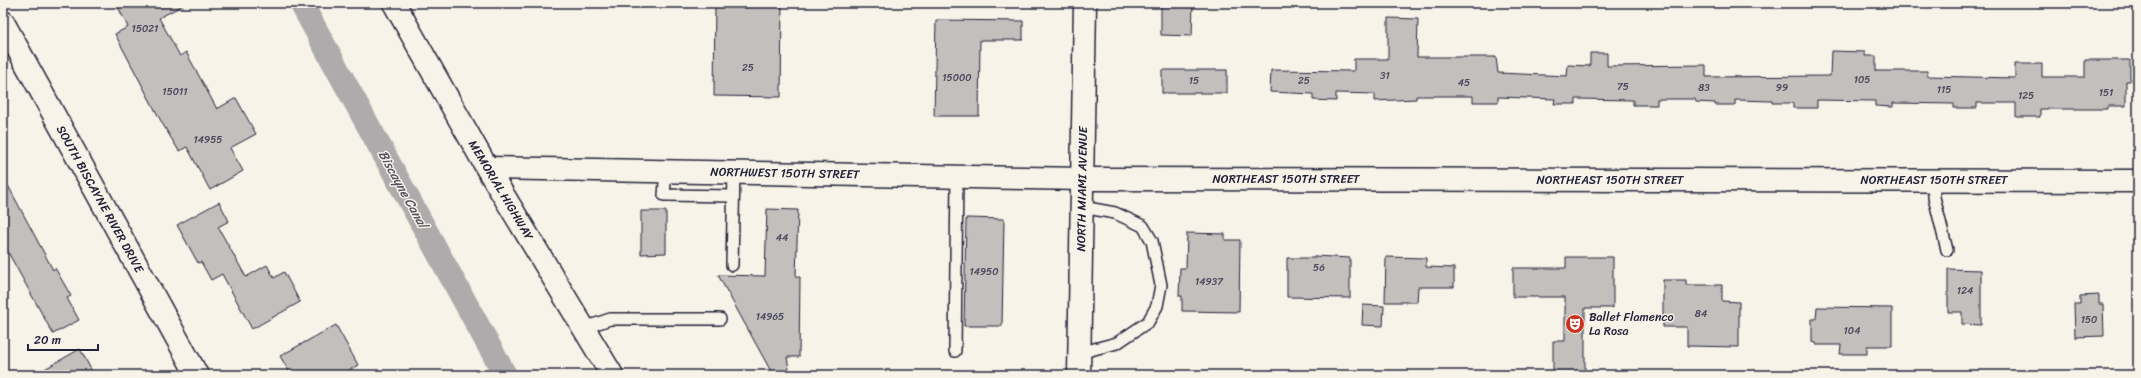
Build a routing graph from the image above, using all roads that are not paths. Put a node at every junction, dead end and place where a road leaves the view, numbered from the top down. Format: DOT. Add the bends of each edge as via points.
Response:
graph roads {
  1 [pos="394,3"];
  2 [pos="1085,3"];
  3 [pos="3,22"];
  4 [pos="487,168"];
  5 [pos="666,171"];
  6 [pos="734,172"];
  7 [pos="957,176"];
  8 [pos="1083,179"];
  9 [pos="1933,180"];
  10 [pos="2138,181"];
  11 [pos="733,196"];
  12 [pos="1082,207"];
  13 [pos="1947,250"];
  14 [pos="732,265"];
  15 [pos="720,319"];
  16 [pos="584,328"];
  17 [pos="955,351"];
  18 [pos="1079,353"];
  19 [pos="197,375"];
  20 [pos="612,375"];
  21 [pos="1079,375"];
  1 -- 4 [label="street, MEMORIAL HIGHWAY"];
  2 -- 8 [label="street, NORTH MIAMI AVENUE"];
  3 -- 19 [label="street, SOUTH BISCAYNE RIVER DRIVE"];
  4 -- 5 [label="street, NORTHWEST 150TH STREET"];
  4 -- 16 [label="street, MEMORIAL HIGHWAY"];
  5 -- 6 [label="street, NORTHWEST 150TH STREET"];
  5 -- 11 [label="lane" via="664,195"];
  6 -- 7 [label="street, NORTHWEST 150TH STREET"];
  6 -- 11 [label="lane"];
  7 -- 8 [label="street, NORTHWEST 150TH STREET"];
  7 -- 17 [label="lane"];
  8 -- 9 [label="street, NORTHEAST 150TH STREET"];
  8 -- 12 [label="street, NORTH MIAMI AVENUE"];
  9 -- 10 [label="street, NORTHEAST 150TH STREET"];
  9 -- 13 [label="lane" via="1934,197"];
  11 -- 14 [label="lane"];
  12 -- 18 [label="street, NORTH MIAMI AVENUE"];
  12 -- 18 [label="lane" via="1116,213 1143,226 1152,240 1161,285 1157,306 1148,322 1117,343"];
  15 -- 16 [label="lane" via="610,319"];
  16 -- 20 [label="street, MEMORIAL HIGHWAY"];
  18 -- 21 [label="street, NORTH MIAMI AVENUE"];
}
